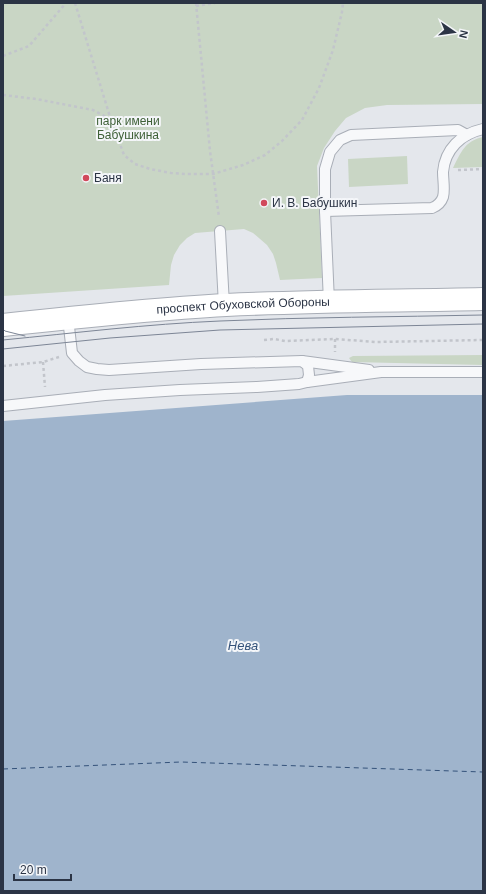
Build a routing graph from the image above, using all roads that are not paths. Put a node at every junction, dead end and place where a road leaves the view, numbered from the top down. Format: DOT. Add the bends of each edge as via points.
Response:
graph roads {
  1 [pos="483,129"];
  2 [pos="467,135"];
  3 [pos="325,211"];
  4 [pos="220,231"];
  5 [pos="483,299"];
  6 [pos="329,302"];
  7 [pos="224,305"];
  8 [pos="68,318"];
  9 [pos="3,325"];
  10 [pos="302,361"];
  11 [pos="381,372"];
  12 [pos="483,372"];
  13 [pos="307,382"];
  14 [pos="3,406"];
  1 -- 2 [label="lane"];
  2 -- 3 [label="lane" via="458,140 446,159 443,170 443,196 437,206"];
  2 -- 3 [label="lane" via="458,130 450,130 351,135 340,140 330,152 325,169"];
  3 -- 6 [label="lane"];
  4 -- 7 [label="lane"];
  5 -- 6 [label="main road, проспект Обуховской Обороны"];
  6 -- 7 [label="main road, проспект Обуховской Обороны"];
  7 -- 8 [label="main road, проспект Обуховской Обороны"];
  8 -- 9 [label="main road, проспект Обуховской Обороны"];
  8 -- 10 [label="lane" via="72,353 87,367 97,369"];
  10 -- 11 [label="lane"];
  10 -- 13 [label="lane" via="308,366"];
  11 -- 12 [label="lane"];
  11 -- 13 [label="lane"];
  13 -- 14 [label="lane" via="105,395"];
}
